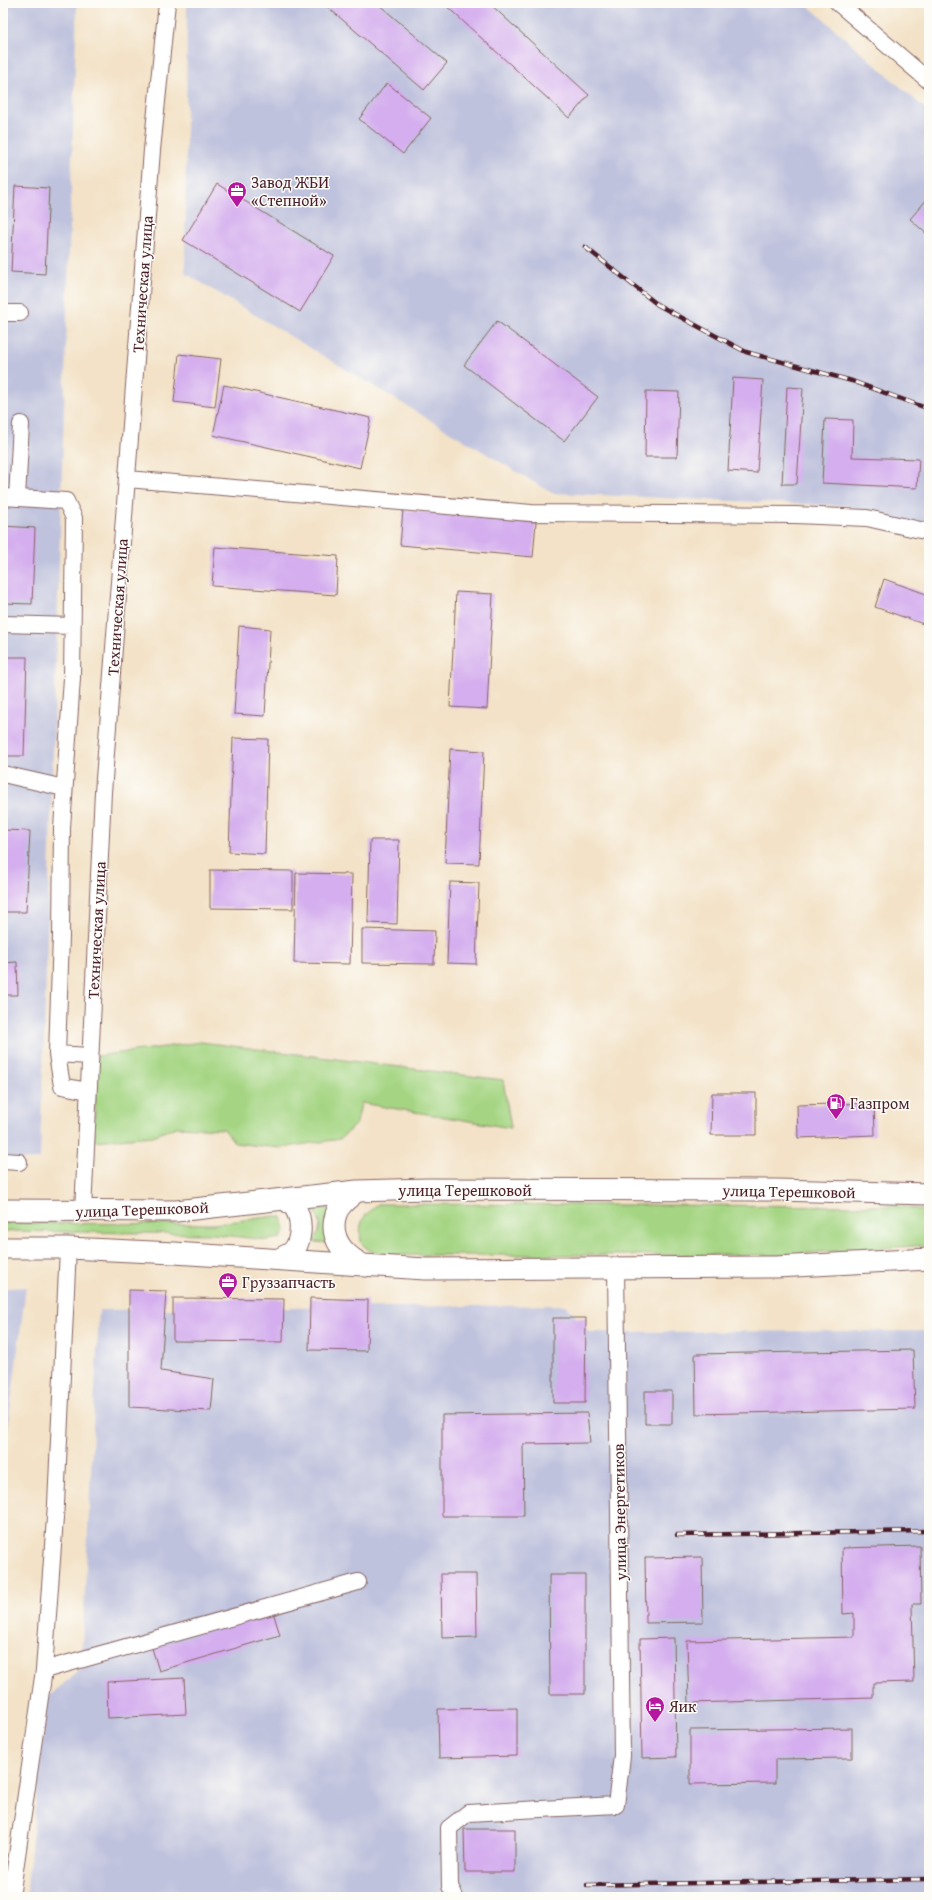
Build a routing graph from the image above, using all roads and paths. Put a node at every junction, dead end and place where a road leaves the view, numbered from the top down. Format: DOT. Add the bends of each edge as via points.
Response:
graph roads {
  1 [pos="167,3"];
  2 [pos="838,3"];
  3 [pos="929,81"];
  4 [pos="3,313"];
  5 [pos="20,313"];
  6 [pos="21,424"];
  7 [pos="127,479"];
  8 [pos="10,498"];
  9 [pos="929,532"];
  10 [pos="3,624"];
  11 [pos="72,626"];
  12 [pos="3,774"];
  13 [pos="64,788"];
  14 [pos="57,1054"];
  15 [pos="89,1056"];
  16 [pos="88,1091"];
  17 [pos="357,1191"];
  18 [pos="929,1194"];
  19 [pos="285,1199"];
  20 [pos="3,1210"];
  21 [pos="83,1211"];
  22 [pos="3,1248"];
  23 [pos="68,1248"];
  24 [pos="279,1259"];
  25 [pos="929,1259"];
  26 [pos="365,1266"];
  27 [pos="616,1267"];
  28 [pos="358,1582"];
  29 [pos="44,1670"];
  30 [pos="11,1897"];
  31 [pos="455,1897"];
  1 -- 7 [label="street, Техническая улица" via="152,150"];
  2 -- 3 [label="street"];
  4 -- 5 [label="street"];
  6 -- 8 [label="street"];
  7 -- 9 [label="street" via="531,513 867,518"];
  7 -- 15 [label="street, Техническая улица" via="103,792"];
  8 -- 11 [label="street" via="66,501 74,518"];
  10 -- 11 [label="street"];
  11 -- 13 [label="street" via="72,678"];
  12 -- 13 [label="street"];
  13 -- 14 [label="street"];
  14 -- 15 [label="street"];
  14 -- 16 [label="street" via="62,1086"];
  15 -- 16 [label="street, Техническая улица"];
  16 -- 21 [label="street, Техническая улица"];
  17 -- 18 [label="main road, улица Терешковой" via="776,1190"];
  17 -- 19 [label="main road, улица Терешковой"];
  17 -- 26 [label="main road" via="344,1202 336,1214 335,1226 342,1250 351,1259"];
  19 -- 21 [label="main road, улица Терешковой" via="176,1211"];
  19 -- 24 [label="main road" via="295,1208 300,1220 300,1233 297,1246 291,1253"];
  20 -- 21 [label="main road, улица Терешковой"];
  22 -- 23 [label="main road"];
  23 -- 24 [label="main road"];
  23 -- 29 [label="street" via="56,1504"];
  24 -- 26 [label="main road"];
  25 -- 27 [label="main road" via="776,1267"];
  26 -- 27 [label="main road" via="425,1269"];
  27 -- 31 [label="street, улица Энергетиков" via="622,1756 616,1805 468,1813 449,1828 450,1886"];
  28 -- 29 [label="street"];
  29 -- 30 [label="street"];
}
